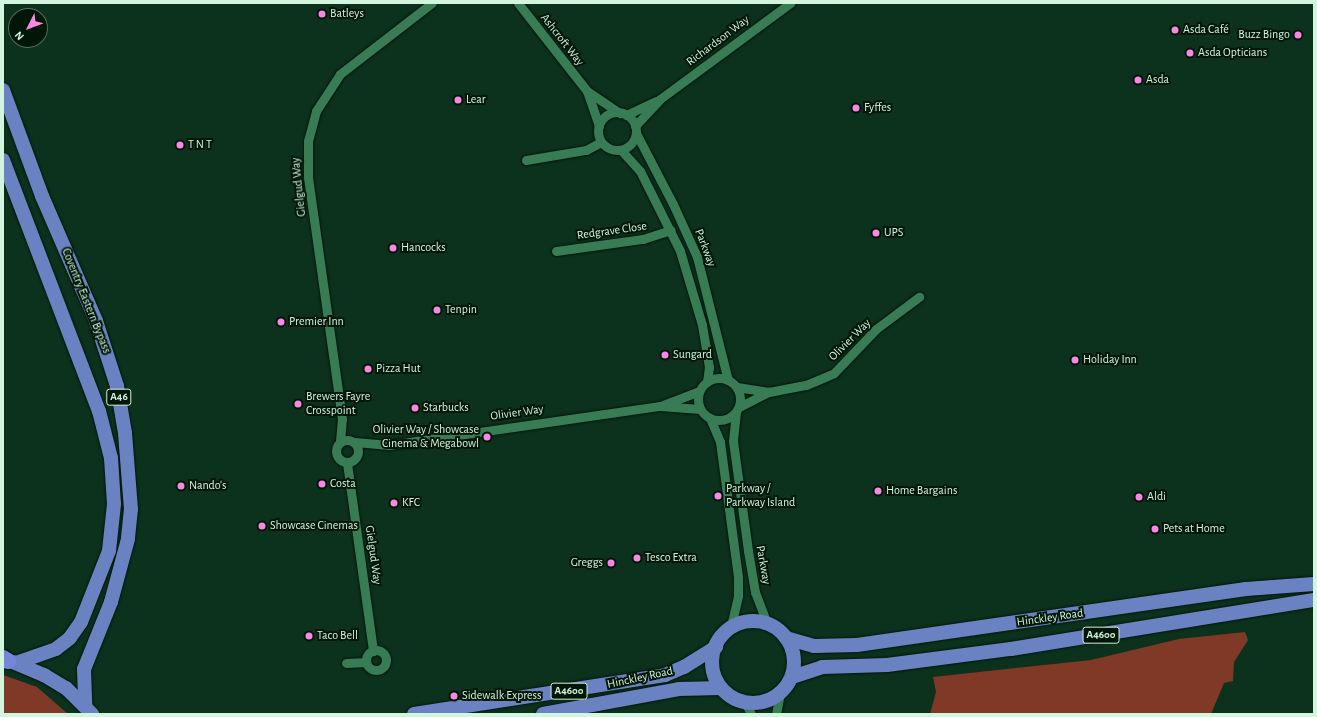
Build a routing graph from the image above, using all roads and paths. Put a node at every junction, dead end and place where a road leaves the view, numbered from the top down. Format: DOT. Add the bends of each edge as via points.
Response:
graph roads {
  1 [pos="432,3"];
  2 [pos="518,3"];
  3 [pos="790,3"];
  4 [pos="3,90"];
  5 [pos="587,91"];
  6 [pos="660,99"];
  7 [pos="623,114"];
  8 [pos="599,126"];
  9 [pos="636,129"];
  10 [pos="601,142"];
  11 [pos="621,150"];
  12 [pos="3,160"];
  13 [pos="526,160"];
  14 [pos="671,230"];
  15 [pos="556,251"];
  16 [pos="919,297"];
  17 [pos="728,380"];
  18 [pos="707,382"];
  19 [pos="737,387"];
  20 [pos="699,391"];
  21 [pos="769,392"];
  22 [pos="660,406"];
  23 [pos="700,409"];
  24 [pos="738,410"];
  25 [pos="710,418"];
  26 [pos="342,419"];
  27 [pos="340,441"];
  28 [pos="353,441"];
  29 [pos="378,446"];
  30 [pos="358,456"];
  31 [pos="347,462"];
  32 [pos="1314,584"];
  33 [pos="1314,600"];
  34 [pos="767,624"];
  35 [pos="731,626"];
  36 [pos="786,638"];
  37 [pos="716,647"];
  38 [pos="373,651"];
  39 [pos="7,661"];
  40 [pos="366,662"];
  41 [pos="346,663"];
  42 [pos="792,677"];
  43 [pos="721,688"];
  44 [pos="780,693"];
  45 [pos="748,708"];
  46 [pos="89,710"];
  47 [pos="414,714"];
  48 [pos="543,714"];
  49 [pos="776,714"];
  1 -- 26 [label="street, Gielgud Way" via="340,74 319,105 308,141 308,177"];
  2 -- 5 [label="street, Ashcroft Way"];
  3 -- 6 [label="street, Richardson Way"];
  4 -- 46 [label="highway, Coventry Eastern Bypass / A46" via="42,196 96,321 117,386 125,433 131,509 128,539 110,602 84,669"];
  5 -- 7 [label="street, Ashcroft Way"];
  5 -- 8 [label="street, Ashcroft Way"];
  6 -- 7 [label="street, Richardson Way"];
  6 -- 9 [label="street, Richardson Way"];
  7 -- 8 [label="street" via="607,115"];
  7 -- 9 [label="street"];
  8 -- 10 [label="street"];
  9 -- 11 [label="street" via="631,144"];
  9 -- 17 [label="street, Parkway" via="697,257"];
  10 -- 11 [label="street" via="610,149"];
  10 -- 13 [label="street" via="586,150"];
  11 -- 14 [label="street, Parkway" via="640,171"];
  12 -- 39 [label="highway, A46" via="99,411 111,458 114,504 109,551 82,622 70,638 56,649"];
  14 -- 15 [label="street, Redgrave Close" via="643,240"];
  14 -- 18 [label="street, Parkway" via="696,299 707,354"];
  16 -- 21 [label="street, Olivier Way" via="876,329 834,373 810,384"];
  17 -- 18 [label="street"];
  17 -- 19 [label="street"];
  18 -- 20 [label="street"];
  19 -- 21 [label="street, Olivier Way"];
  19 -- 24 [label="street" via="741,400"];
  20 -- 22 [label="street, Olivier Way"];
  20 -- 23 [label="street" via="697,396"];
  21 -- 24 [label="street, Olivier Way"];
  22 -- 23 [label="street, Olivier Way"];
  22 -- 29 [label="street, Olivier Way"];
  23 -- 25 [label="street"];
  24 -- 25 [label="street" via="722,420"];
  24 -- 34 [label="street, Parkway" via="733,441 755,592"];
  25 -- 35 [label="street" via="720,442 738,577 738,596"];
  26 -- 27 [label="street, Gielgud Way"];
  26 -- 28 [label="street, Gielgud Way"];
  27 -- 28 [label="street"];
  27 -- 31 [label="street" via="336,454 339,460"];
  28 -- 29 [label="street, Olivier Way"];
  28 -- 30 [label="street" via="358,449"];
  29 -- 30 [label="street, Olivier Way"];
  30 -- 31 [label="street"];
  31 -- 38 [label="street, Gielgud Way"];
  32 -- 36 [label="highway, Hinckley Road / A4600" via="1246,589 856,645 814,646"];
  33 -- 42 [label="highway, Hinckley Road / A4600" via="1003,650 887,665 822,667"];
  34 -- 35 [label="highway" via="746,621"];
  34 -- 36 [label="highway"];
  35 -- 37 [label="highway"];
  36 -- 42 [label="highway" via="795,661"];
  37 -- 43 [label="highway" via="712,670"];
  37 -- 47 [label="highway, Hinckley Road / A4600" via="684,668 665,674"];
  38 -- 40 [label="street" via="367,656"];
  38 -- 40 [label="street" via="383,654 386,661 383,667 371,670"];
  39 -- 46 [label="highway" via="66,688"];
  40 -- 41 [label="street"];
  42 -- 44 [label="highway"];
  43 -- 45 [label="highway"];
  43 -- 48 [label="highway, Hinckley Road / A4600" via="680,690"];
  44 -- 45 [label="highway"];
  44 -- 49 [label="street"];
}
